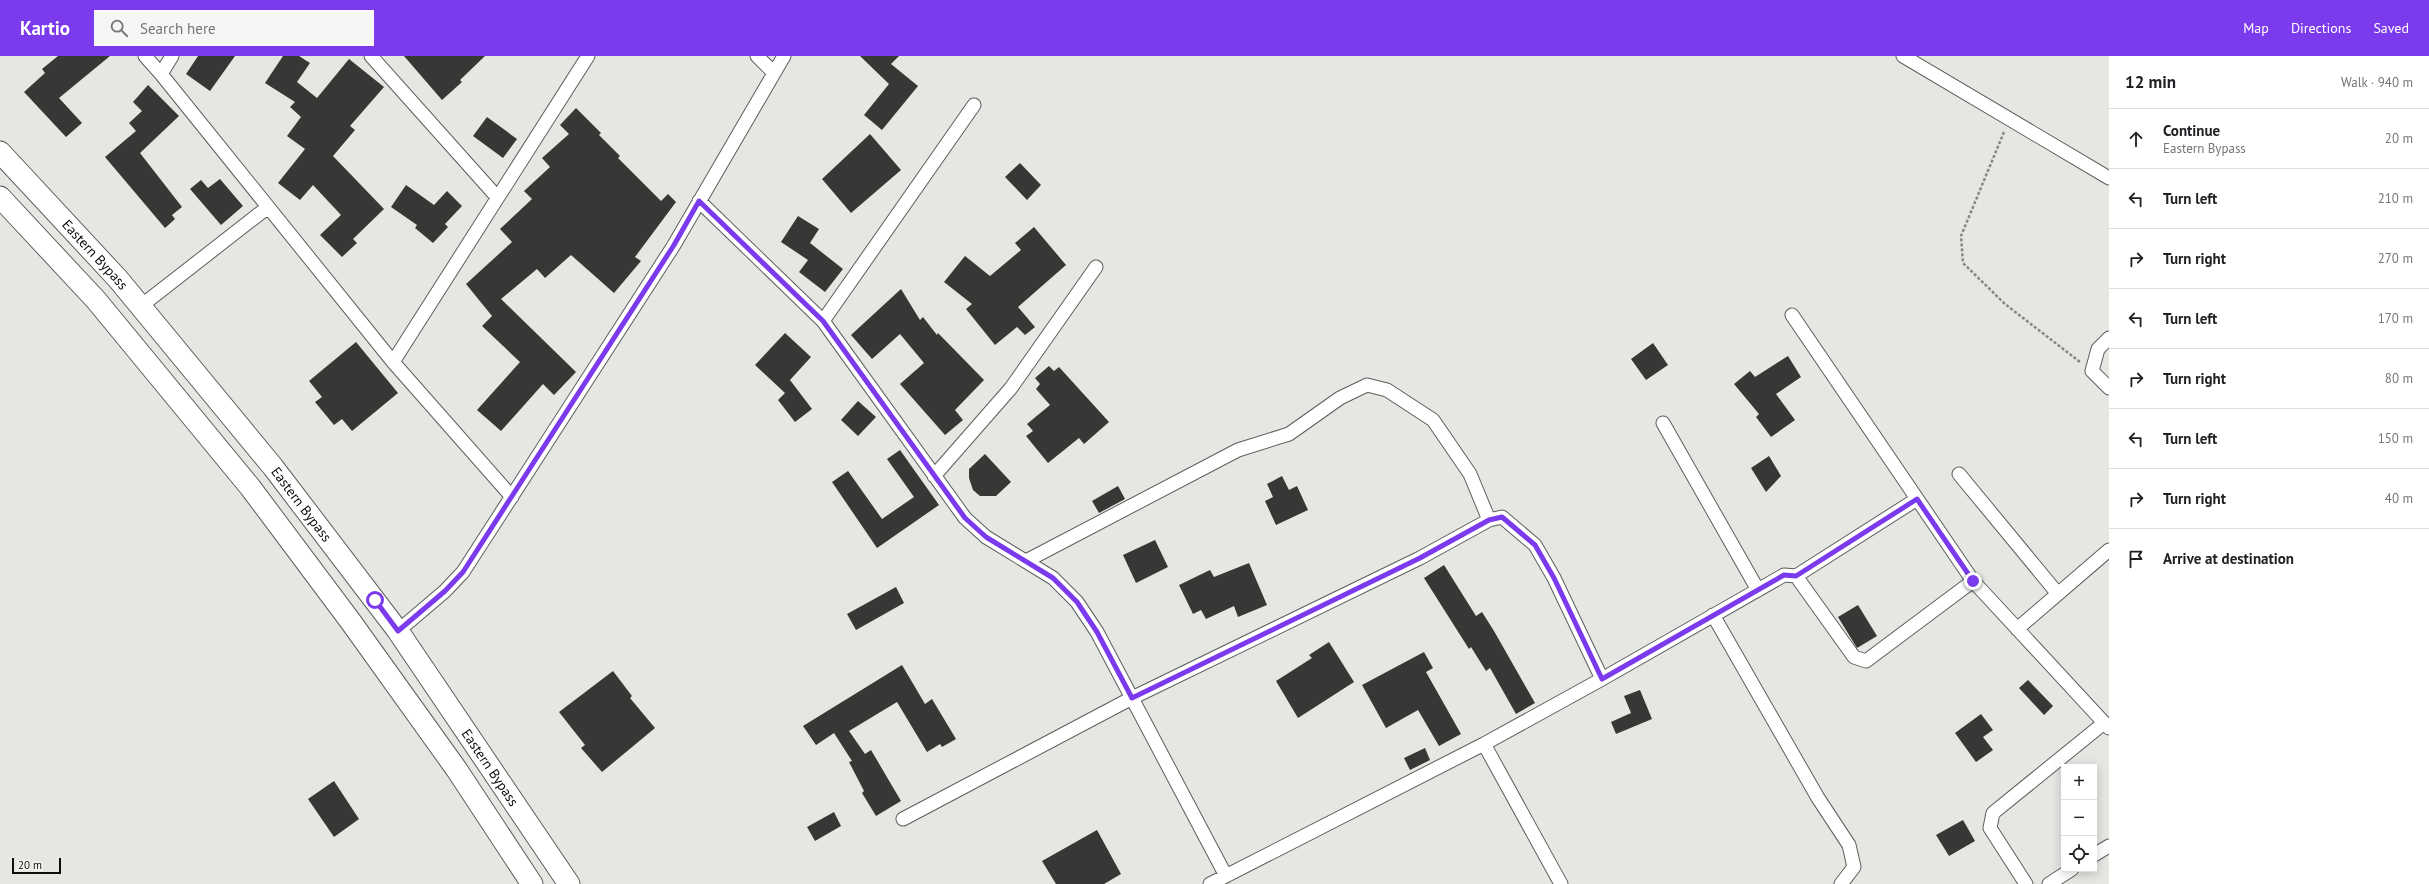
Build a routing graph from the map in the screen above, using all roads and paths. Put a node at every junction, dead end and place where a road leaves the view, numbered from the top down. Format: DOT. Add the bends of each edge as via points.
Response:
graph roads {
  1 [pos="145,56"];
  2 [pos="172,56"];
  3 [pos="371,56"];
  4 [pos="588,56"];
  5 [pos="757,56"];
  6 [pos="784,56"];
  7 [pos="1903,56"];
  8 [pos="774,72"];
  9 [pos="161,74"];
  10 [pos="974,105"];
  11 [pos="2009,120"];
  12 [pos="0,152"];
  13 [pos="2109,178"];
  14 [pos="0,197"];
  15 [pos="497,197"];
  16 [pos="699,201"];
  17 [pos="268,207"];
  18 [pos="1096,267"];
  19 [pos="141,306"];
  20 [pos="1792,316"];
  21 [pos="823,321"];
  22 [pos="2109,338"];
  23 [pos="393,362"];
  24 [pos="2092,371"];
  25 [pos="2109,388"];
  26 [pos="1664,423"];
  27 [pos="1959,474"];
  28 [pos="934,476"];
  29 [pos="512,497"];
  30 [pos="1917,499"];
  31 [pos="1489,520"];
  32 [pos="2109,550"];
  33 [pos="1026,561"];
  34 [pos="1796,576"];
  35 [pos="1973,581"];
  36 [pos="1758,590"];
  37 [pos="2058,594"];
  38 [pos="1712,615"];
  39 [pos="2017,629"];
  40 [pos="398,631"];
  41 [pos="1602,679"];
  42 [pos="1132,698"];
  43 [pos="2106,726"];
  44 [pos="1484,744"];
  45 [pos="903,819"];
  46 [pos="2109,846"];
  47 [pos="2097,853"];
  48 [pos="2067,872"];
  49 [pos="1226,876"];
  50 [pos="532,884"];
  51 [pos="569,884"];
  52 [pos="1210,884"];
  53 [pos="1561,884"];
  54 [pos="1841,884"];
  55 [pos="2026,884"];
  56 [pos="2049,884"];
  1 -- 9 [label="street"];
  2 -- 9 [label="street"];
  3 -- 15 [label="street"];
  4 -- 15 [label="street"];
  5 -- 8 [label="street"];
  6 -- 8 [label="street"];
  7 -- 11 [label="street"];
  8 -- 16 [label="street"];
  9 -- 17 [label="street"];
  10 -- 21 [label="street"];
  11 -- 13 [label="street"];
  11 -- 24 [label="path" via="1962,236 1963,263 2005,304"];
  12 -- 19 [label="main road, Eastern Bypass"];
  14 -- 50 [label="main road" via="96,300 250,487 457,770"];
  15 -- 23 [label="street"];
  16 -- 21 [label="street"];
  16 -- 29 [label="street" via="674,245"];
  17 -- 19 [label="street"];
  17 -- 23 [label="street"];
  18 -- 28 [label="street" via="1011,388"];
  19 -- 40 [label="main road, Eastern Bypass" via="273,467"];
  20 -- 30 [label="street"];
  21 -- 28 [label="street"];
  22 -- 24 [label="street" via="2098,348"];
  23 -- 29 [label="street"];
  24 -- 25 [label="street"];
  26 -- 36 [label="street"];
  27 -- 37 [label="street"];
  28 -- 33 [label="street" via="965,518 986,537"];
  29 -- 40 [label="street" via="463,572"];
  30 -- 34 [label="street"];
  30 -- 35 [label="street"];
  31 -- 33 [label="street" via="1470,474 1433,420 1387,390 1368,385 1340,398 1289,434 1238,450"];
  31 -- 41 [label="street" via="1502,517 1535,545 1554,578"];
  31 -- 42 [label="street" via="1420,558"];
  32 -- 37 [label="street"];
  33 -- 42 [label="street" via="1053,578 1077,602 1097,632"];
  34 -- 35 [label="street" via="1854,657 1866,661"];
  34 -- 36 [label="street" via="1784,575"];
  35 -- 39 [label="street"];
  36 -- 38 [label="street"];
  37 -- 39 [label="street"];
  38 -- 41 [label="street"];
  38 -- 54 [label="street" via="1818,798 1849,845 1854,867"];
  39 -- 43 [label="street"];
  40 -- 51 [label="main road, Eastern Bypass"];
  41 -- 44 [label="street"];
  42 -- 45 [label="street"];
  42 -- 49 [label="street"];
  43 -- 55 [label="street" via="1993,813 1990,828"];
  44 -- 49 [label="street"];
  44 -- 53 [label="street"];
  46 -- 47 [label="street"];
  48 -- 56 [label="street"];
  49 -- 52 [label="street"];
}
